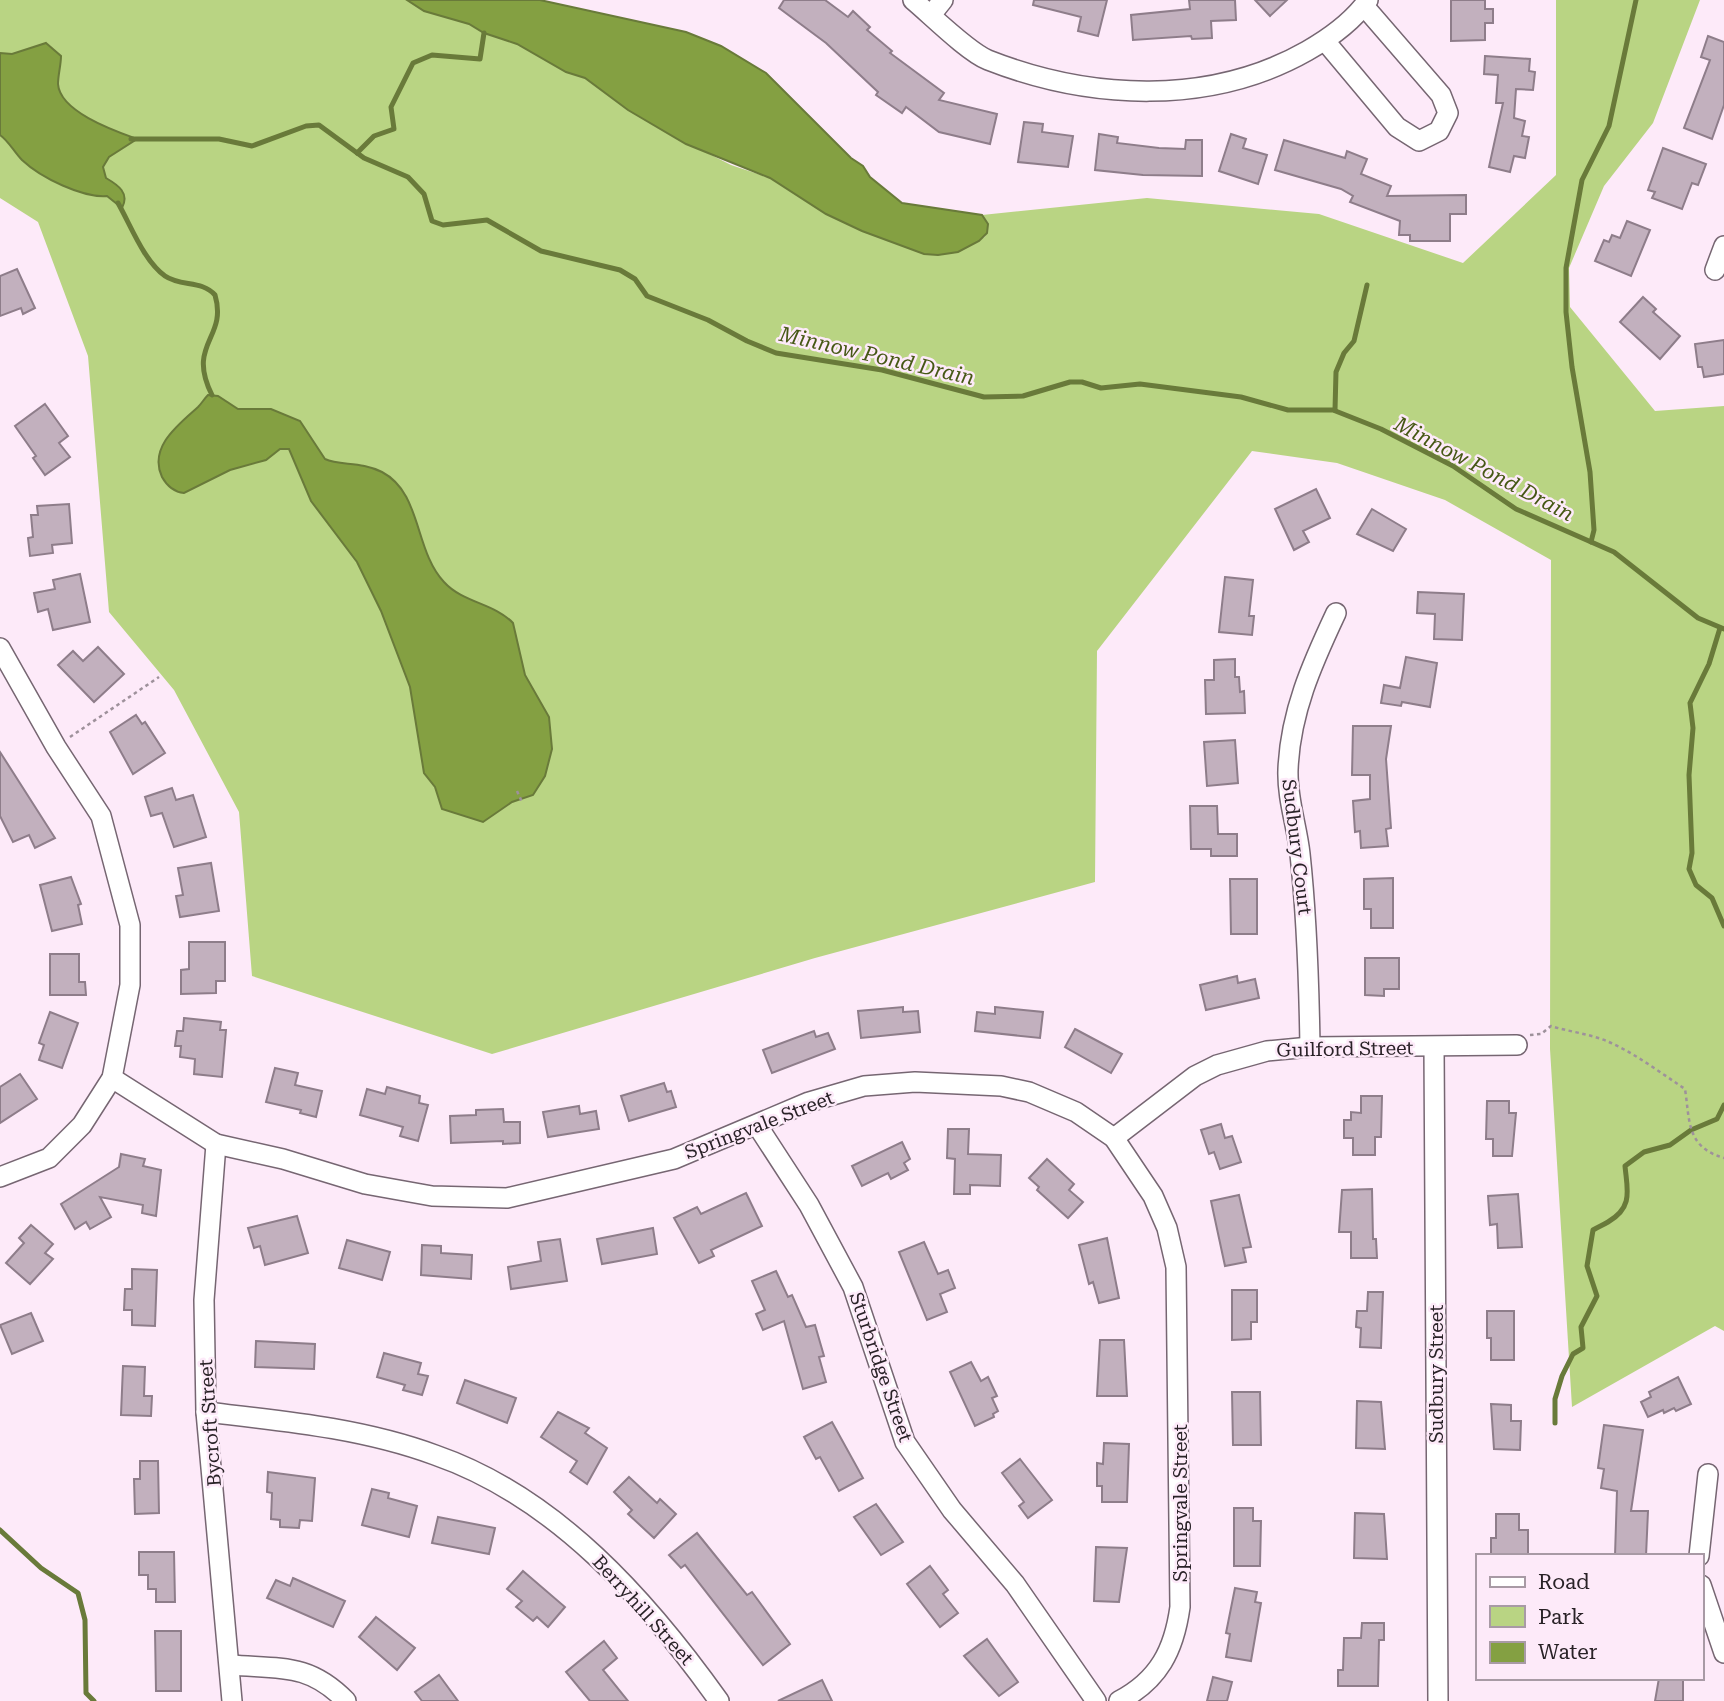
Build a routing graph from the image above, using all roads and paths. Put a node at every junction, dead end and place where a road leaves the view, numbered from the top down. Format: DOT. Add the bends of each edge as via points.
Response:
graph roads {
  1 [pos="913,0"];
  2 [pos="1366,3"];
  3 [pos="937,8"];
  4 [pos="1325,41"];
  5 [pos="1724,246"];
  6 [pos="1715,270"];
  7 [pos="1336,613"];
  8 [pos="0,648"];
  9 [pos="159,677"];
  10 [pos="56,747"];
  11 [pos="517,790"];
  12 [pos="522,802"];
  13 [pos="1517,1045"];
  14 [pos="1310,1046"];
  15 [pos="1434,1047"];
  16 [pos="112,1078"];
  17 [pos="757,1125"];
  18 [pos="1114,1138"];
  19 [pos="216,1144"];
  20 [pos="1724,1158"];
  21 [pos="0,1177"];
  22 [pos="206,1412"];
  23 [pos="1707,1474"];
  24 [pos="1699,1554"];
  25 [pos="1703,1591"];
  26 [pos="1724,1653"];
  27 [pos="231,1665"];
  28 [pos="232,1701"];
  29 [pos="346,1701"];
  30 [pos="719,1701"];
  31 [pos="1096,1701"];
  32 [pos="1119,1701"];
  33 [pos="1438,1701"];
  1 -- 3 [label="street"];
  2 -- 4 [label="street"];
  2 -- 4 [label="street" via="1441,94 1448,113 1439,131 1419,141 1397,127"];
  3 -- 4 [label="street" via="985,59 1057,80 1125,90 1210,88 1259,75"];
  5 -- 6 [label="street"];
  7 -- 14 [label="street, Sudbury Court" via="1306,678 1293,725 1288,768 1308,932"];
  8 -- 10 [label="street"];
  9 -- 10 [label="path"];
  10 -- 16 [label="street" via="101,816 130,925 130,985"];
  11 -- 12 [label="path"];
  13 -- 15 [label="street, Guilford Street"];
  13 -- 20 [label="path" via="1525,1035 1541,1034 1551,1026 1612,1043 1685,1089 1686,1121 1697,1142 1709,1154"];
  14 -- 15 [label="street, Guilford Street"];
  14 -- 18 [label="street, Guilford Street" via="1266,1051 1217,1065 1174,1090"];
  15 -- 33 [label="street, Sudbury Street"];
  16 -- 19 [label="street, Springvale Street"];
  16 -- 21 [label="street" via="82,1125 49,1158"];
  17 -- 18 [label="street, Springvale Street" via="809,1102 864,1086 967,1082 1029,1092 1076,1112"];
  17 -- 19 [label="street, Springvale Street" via="674,1159 507,1198 432,1196 365,1184"];
  17 -- 31 [label="street, Sturbridge Street" via="809,1205 853,1287 905,1442 952,1510 1015,1584"];
  18 -- 32 [label="street, Springvale Street" via="1153,1196 1176,1267 1180,1471 1177,1632 1157,1674"];
  19 -- 22 [label="street, Bycroft Street" via="205,1300"];
  22 -- 27 [label="street, Bycroft Street"];
  22 -- 30 [label="street, Berryhill Street" via="324,1426 436,1455 518,1494 607,1565"];
  23 -- 24 [label="street"];
  25 -- 26 [label="street"];
  27 -- 28 [label="street, Bycroft Street"];
  27 -- 29 [label="street" via="306,1671 328,1682"];
}
